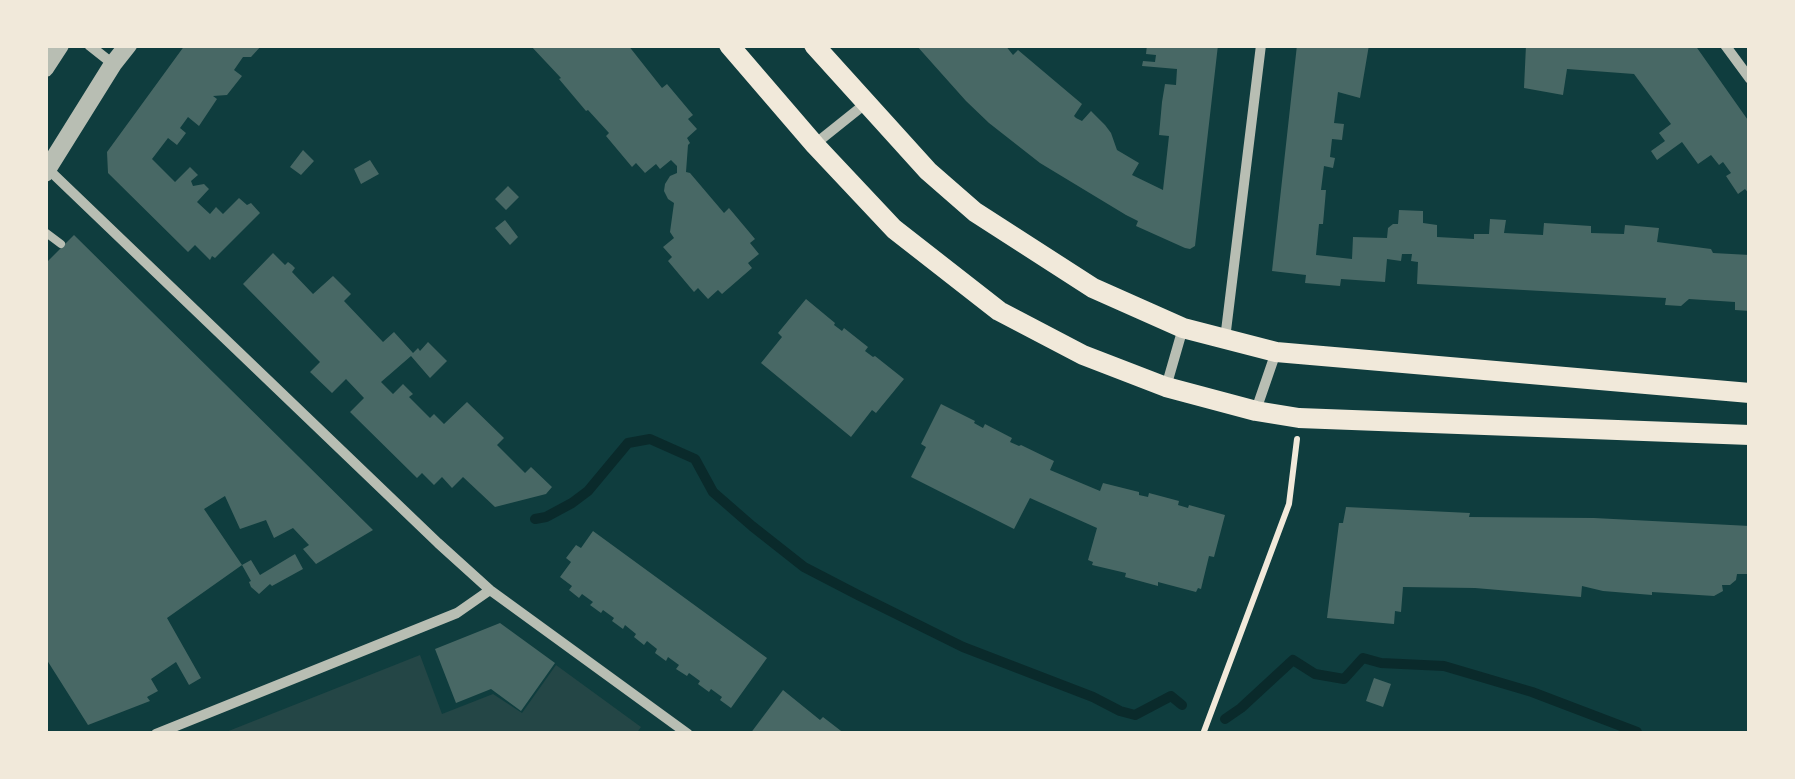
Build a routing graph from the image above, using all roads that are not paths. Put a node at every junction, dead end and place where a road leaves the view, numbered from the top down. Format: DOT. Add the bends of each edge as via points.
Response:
graph roads {
  1 [pos="60,45"];
  2 [pos="88,45"];
  3 [pos="128,45"];
  4 [pos="729,45"];
  5 [pos="814,45"];
  6 [pos="1261,45"];
  7 [pos="1726,45"];
  8 [pos="112,64"];
  9 [pos="45,68"];
  10 [pos="1750,79"];
  11 [pos="865,104"];
  12 [pos="815,145"];
  13 [pos="46,171"];
  14 [pos="45,232"];
  15 [pos="61,244"];
  16 [pos="1183,328"];
  17 [pos="1225,340"];
  18 [pos="1276,352"];
  19 [pos="1166,386"];
  20 [pos="1750,392"];
  21 [pos="1256,411"];
  22 [pos="1750,435"];
  23 [pos="490,590"];
  24 [pos="156,734"];
  25 [pos="688,734"];
  1 -- 9 [label="street"];
  2 -- 8 [label="street"];
  3 -- 8 [label="street"];
  4 -- 12 [label="main road"];
  5 -- 11 [label="main road"];
  6 -- 17 [label="street"];
  7 -- 10 [label="street"];
  8 -- 13 [label="street"];
  11 -- 12 [label="street"];
  11 -- 16 [label="main road" via="975,212 1093,288"];
  12 -- 19 [label="main road" via="894,229 999,311 1083,355"];
  13 -- 23 [label="street"];
  14 -- 15 [label="lane"];
  16 -- 17 [label="main road"];
  16 -- 19 [label="street"];
  17 -- 18 [label="main road"];
  18 -- 20 [label="main road"];
  18 -- 21 [label="street"];
  19 -- 21 [label="main road"];
  21 -- 22 [label="main road"];
  23 -- 24 [label="street" via="456,613"];
  23 -- 25 [label="street"];
}
